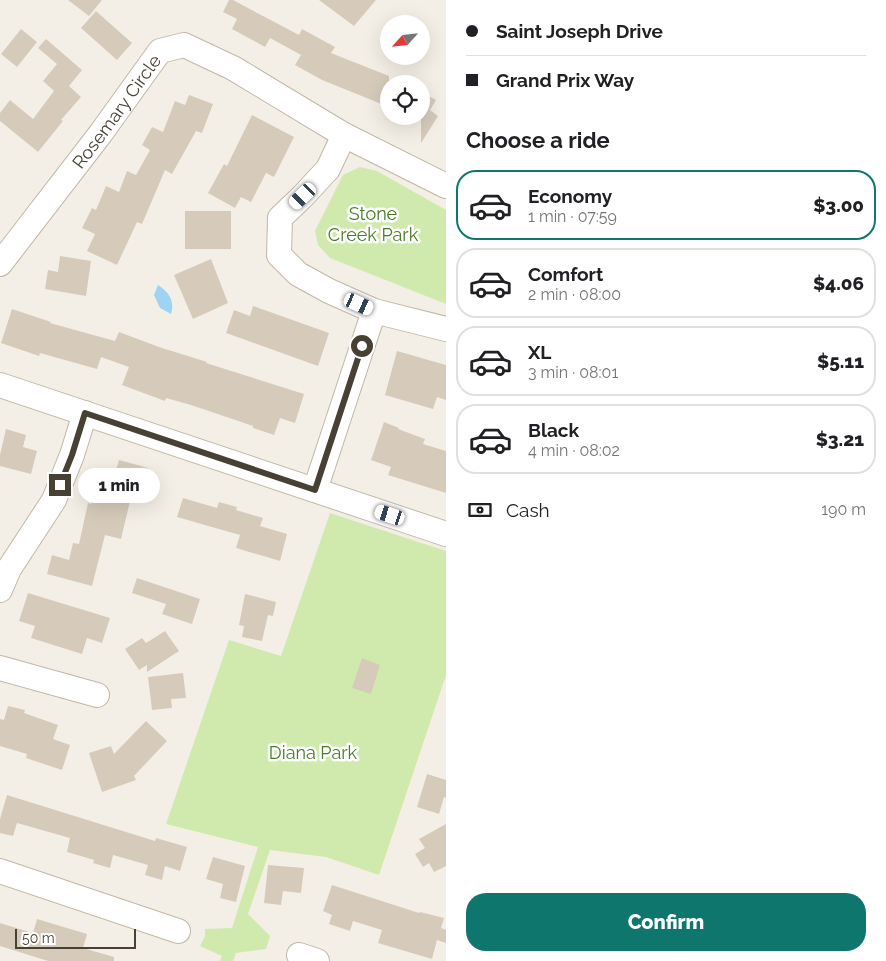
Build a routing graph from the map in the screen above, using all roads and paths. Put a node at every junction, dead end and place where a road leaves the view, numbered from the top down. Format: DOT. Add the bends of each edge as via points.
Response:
graph roads {
  1 [pos="344,135"];
  2 [pos="446,186"];
  3 [pos="1,261"];
  4 [pos="374,311"];
  5 [pos="446,329"];
  6 [pos="0,385"];
  7 [pos="85,413"];
  8 [pos="315,490"];
  9 [pos="446,534"];
  10 [pos="0,590"];
  11 [pos="0,668"];
  12 [pos="97,695"];
  13 [pos="0,871"];
  14 [pos="178,931"];
  1 -- 2 [label="street, Rosemary Circle"];
  1 -- 3 [label="street, Rosemary Circle" via="233,68 184,45 160,51"];
  1 -- 4 [label="street" via="328,169 280,218 279,255 298,274"];
  4 -- 5 [label="street"];
  4 -- 8 [label="street"];
  6 -- 7 [label="street"];
  7 -- 8 [label="street"];
  7 -- 10 [label="street" via="54,500 9,569"];
  8 -- 9 [label="street"];
  11 -- 12 [label="street"];
  13 -- 14 [label="street"];
}
